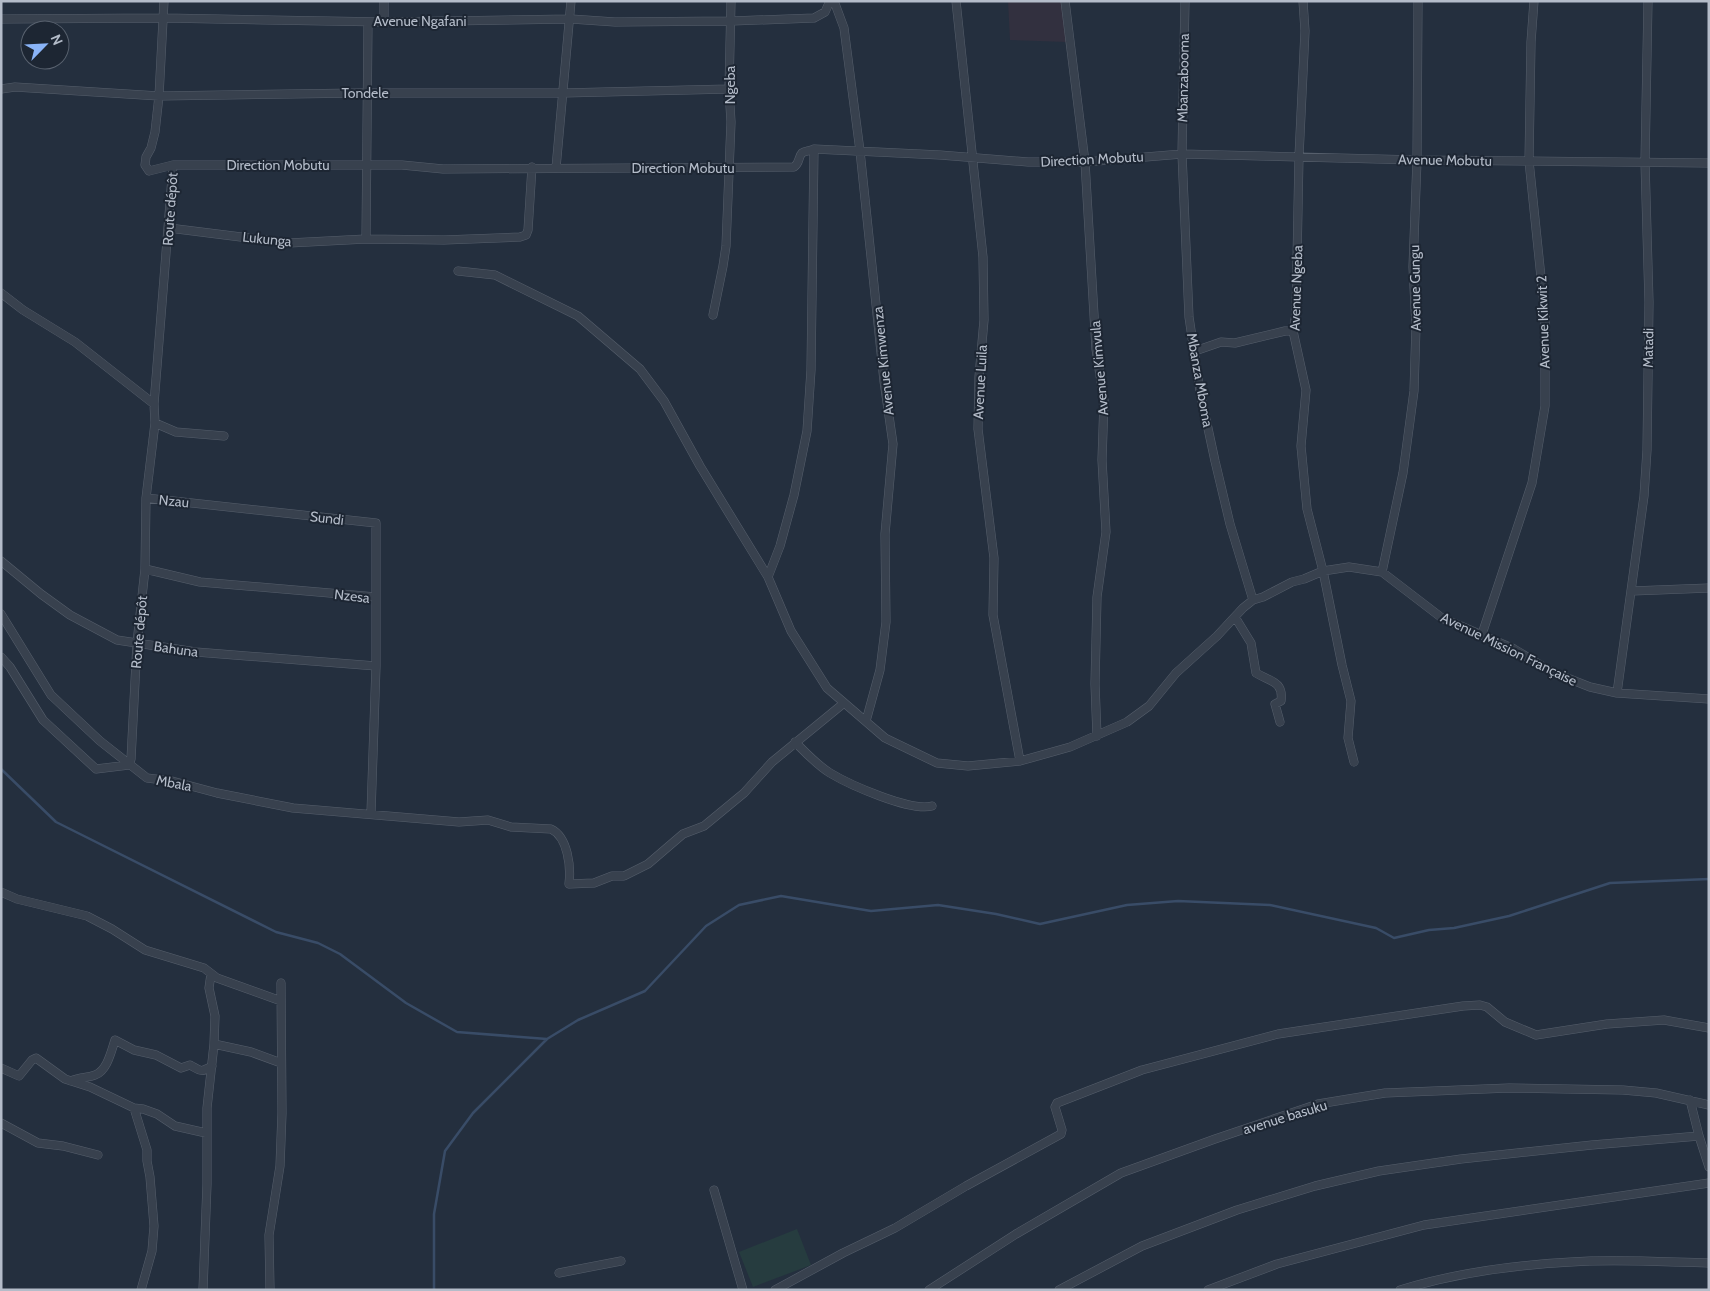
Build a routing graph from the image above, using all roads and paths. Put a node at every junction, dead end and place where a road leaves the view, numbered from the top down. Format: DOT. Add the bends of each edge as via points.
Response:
graph roads {
  1 [pos="164,1"];
  2 [pos="384,1"];
  3 [pos="571,1"];
  4 [pos="731,1"];
  5 [pos="830,1"];
  6 [pos="834,1"];
  7 [pos="956,1"];
  8 [pos="1065,1"];
  9 [pos="1185,1"];
  10 [pos="1303,1"];
  11 [pos="1418,1"];
  12 [pos="1534,1"];
  13 [pos="1648,1"];
  14 [pos="164,18"];
  15 [pos="1,19"];
  16 [pos="571,19"];
  17 [pos="732,21"];
  18 [pos="368,22"];
  19 [pos="384,22"];
  20 [pos="1,89"];
  21 [pos="729,89"];
  22 [pos="368,93"];
  23 [pos="563,93"];
  24 [pos="159,96"];
  25 [pos="814,149"];
  26 [pos="860,151"];
  27 [pos="1182,154"];
  28 [pos="1300,156"];
  29 [pos="972,158"];
  30 [pos="1417,160"];
  31 [pos="1529,161"];
  32 [pos="1085,162"];
  33 [pos="1645,162"];
  34 [pos="1709,164"];
  35 [pos="173,165"];
  36 [pos="367,166"];
  37 [pos="532,167"];
  38 [pos="556,168"];
  39 [pos="729,168"];
  40 [pos="169,228"];
  41 [pos="366,239"];
  42 [pos="458,271"];
  43 [pos="1,293"];
  44 [pos="713,315"];
  45 [pos="1293,332"];
  46 [pos="1195,351"];
  47 [pos="154,404"];
  48 [pos="155,423"];
  49 [pos="224,436"];
  50 [pos="146,498"];
  51 [pos="278,512"];
  52 [pos="1,561"];
  53 [pos="145,568"];
  54 [pos="1323,571"];
  55 [pos="1382,572"];
  56 [pos="768,577"];
  57 [pos="1709,588"];
  58 [pos="1632,591"];
  59 [pos="376,597"];
  60 [pos="1253,600"];
  61 [pos="1,614"];
  62 [pos="1235,617"];
  63 [pos="1482,634"];
  64 [pos="137,643"];
  65 [pos="1,657"];
  66 [pos="376,666"];
  67 [pos="1617,693"];
  68 [pos="1709,699"];
  69 [pos="844,703"];
  70 [pos="866,721"];
  71 [pos="1280,722"];
  72 [pos="1097,736"];
  73 [pos="795,742"];
  74 [pos="1020,761"];
  75 [pos="1354,762"];
  76 [pos="129,764"];
  77 [pos="932,806"];
  78 [pos="371,813"];
  79 [pos="1,892"];
  80 [pos="211,974"];
  81 [pos="281,983"];
  82 [pos="281,1001"];
  83 [pos="1709,1028"];
  84 [pos="214,1044"];
  85 [pos="281,1062"];
  86 [pos="212,1066"];
  87 [pos="1,1068"];
  88 [pos="71,1081"];
  89 [pos="1690,1100"];
  90 [pos="1709,1105"];
  91 [pos="134,1108"];
  92 [pos="1,1124"];
  93 [pos="206,1133"];
  94 [pos="1699,1136"];
  95 [pos="98,1155"];
  96 [pos="1709,1168"];
  97 [pos="1709,1183"];
  98 [pos="714,1190"];
  99 [pos="622,1262"];
  100 [pos="1709,1263"];
  101 [pos="559,1273"];
  102 [pos="141,1290"];
  103 [pos="203,1290"];
  104 [pos="270,1290"];
  105 [pos="743,1290"];
  106 [pos="776,1290"];
  107 [pos="929,1290"];
  108 [pos="1059,1290"];
  109 [pos="1208,1290"];
  110 [pos="1400,1290"];
  1 -- 14 [label="street, Route dépôt"];
  2 -- 19 [label="street"];
  3 -- 16 [label="street"];
  4 -- 17 [label="street, Ngeba"];
  5 -- 17 [label="street, Avenue Ngafani" via="826,12 814,18"];
  6 -- 26 [label="street, Avenue Kimwenza" via="844,28"];
  7 -- 29 [label="street, Avenue Luila"];
  8 -- 32 [label="street, Avenue Kimvula"];
  9 -- 27 [label="street, Mbanzabooma"];
  10 -- 28 [label="street, Avenue Ngeba" via="1305,31"];
  11 -- 30 [label="street, Avenue Gungu"];
  12 -- 31 [label="street, Avenue Kikwit 2"];
  13 -- 33 [label="street, Matadi"];
  14 -- 15 [label="street, Avenue Ngafani"];
  14 -- 18 [label="street, Avenue Ngafani"];
  14 -- 24 [label="street, Route dépôt"];
  16 -- 17 [label="street, Avenue Ngafani"];
  16 -- 19 [label="street, Avenue Ngafani"];
  16 -- 23 [label="street"];
  17 -- 21 [label="street, Ngeba"];
  18 -- 19 [label="street, Avenue Ngafani"];
  18 -- 22 [label="street"];
  20 -- 24 [label="street, Tondele" via="15,87"];
  21 -- 23 [label="street, Tondele"];
  21 -- 39 [label="street, Ngeba"];
  22 -- 23 [label="street, Tondele"];
  22 -- 24 [label="street, Tondele"];
  22 -- 36 [label="street"];
  23 -- 38 [label="street"];
  24 -- 35 [label="street, Route dépôt" via="156,132 145,165 149,171"];
  25 -- 26 [label="street, Direction Mobutu"];
  25 -- 39 [label="street, Direction Mobutu" via="801,154 794,167"];
  25 -- 56 [label="street" via="807,431 794,495"];
  26 -- 29 [label="street, Direction Mobutu"];
  26 -- 70 [label="street, Avenue Kimwenza" via="892,444 886,534 886,622 880,670"];
  27 -- 28 [label="street, Avenue Mobutu"];
  27 -- 32 [label="street, Direction Mobutu"];
  27 -- 46 [label="street, Mbanza Mboma" via="1189,317"];
  28 -- 30 [label="street, Avenue Mobutu"];
  28 -- 45 [label="street, Avenue Ngeba"];
  29 -- 32 [label="street, Direction Mobutu"];
  29 -- 74 [label="street, Avenue Luila" via="983,257 984,302 978,429 994,558 993,615"];
  30 -- 31 [label="street, Avenue Mobutu"];
  30 -- 55 [label="street, Avenue Gungu" via="1413,267 1416,326 1414,391 1403,473"];
  31 -- 33 [label="street, Avenue Mobutu"];
  31 -- 63 [label="street, Avenue Kikwit 2" via="1545,316 1545,406 1532,483"];
  32 -- 72 [label="street, Avenue Kimvula" via="1096,349 1104,401 1102,460 1106,532 1097,597"];
  33 -- 34 [label="street, Avenue Mobutu"];
  33 -- 58 [label="street, Matadi" via="1649,302 1646,450 1644,496"];
  35 -- 36 [label="street, Direction Mobutu"];
  35 -- 40 [label="street, Route dépôt"];
  36 -- 37 [label="street, Direction Mobutu" via="443,169"];
  36 -- 41 [label="street"];
  37 -- 38 [label="street, Direction Mobutu"];
  37 -- 41 [label="street, Lukunga" via="526,235 444,240"];
  38 -- 39 [label="street, Direction Mobutu"];
  39 -- 44 [label="street, Ngeba" via="724,266"];
  40 -- 41 [label="street, Lukunga" via="289,243"];
  40 -- 47 [label="street, Route dépôt"];
  42 -- 56 [label="street" via="495,275 578,316 640,369 664,401"];
  43 -- 47 [label="street" via="75,342"];
  45 -- 46 [label="street" via="1222,342"];
  45 -- 54 [label="street, Avenue Ngeba" via="1306,390 1301,446 1307,509"];
  46 -- 60 [label="street, Mbanza Mboma" via="1215,462"];
  47 -- 48 [label="street, Nzau"];
  48 -- 49 [label="street" via="176,432"];
  48 -- 50 [label="street, Nzau"];
  50 -- 51 [label="street, Nzau"];
  50 -- 53 [label="street, Route dépôt"];
  51 -- 59 [label="street, Sundi" via="376,523"];
  52 -- 64 [label="street, Bahuna" via="70,614 117,640"];
  53 -- 59 [label="street, Nzesa" via="200,582"];
  53 -- 64 [label="street, Route dépôt"];
  54 -- 55 [label="street, Avenue Mission Française" via="1355,567"];
  54 -- 60 [label="street, Avenue Mission Française"];
  54 -- 75 [label="street, Avenue Ngeba" via="1351,701 1348,738"];
  55 -- 63 [label="street, Avenue Mission Française" via="1442,618"];
  56 -- 69 [label="street" via="796,638 827,688"];
  57 -- 58 [label="street"];
  58 -- 67 [label="street, Matadi"];
  59 -- 66 [label="street, Nzesa"];
  60 -- 62 [label="street"];
  61 -- 76 [label="street, Mbala" via="51,695"];
  62 -- 71 [label="street" via="1251,643 1256,673 1278,684 1282,693 1280,701 1275,704"];
  62 -- 72 [label="street" via="1176,672 1148,706 1127,722"];
  63 -- 67 [label="street, Avenue Mission Française" via="1556,674"];
  64 -- 66 [label="street, Bahuna" via="196,652"];
  64 -- 76 [label="street, Route dépôt" via="132,759"];
  65 -- 76 [label="street" via="43,720 96,769"];
  66 -- 78 [label="street, Nzesa"];
  67 -- 68 [label="street, Avenue Mission Française"];
  69 -- 70 [label="street"];
  69 -- 73 [label="street"];
  70 -- 74 [label="street" via="885,738 937,763 968,766"];
  72 -- 74 [label="street"];
  73 -- 77 [label="street" via="830,773 897,802"];
  73 -- 78 [label="street, Mbala" via="704,826 683,834 648,864 628,875 594,882 569,884 570,871 563,842 551,829 511,827 488,820 459,822"];
  76 -- 78 [label="street, Mbala" via="147,778 217,793 293,808"];
  79 -- 80 [label="street" via="87,916 145,950 204,968"];
  80 -- 82 [label="street"];
  80 -- 84 [label="street" via="209,988 215,1016"];
  81 -- 82 [label="street"];
  82 -- 85 [label="street"];
  83 -- 106 [label="street" via="1664,1020 1606,1024 1536,1035 1505,1022 1487,1007 1463,1006 1278,1034 1152,1067 1056,1103 1061,1134 895,1228"];
  84 -- 85 [label="street"];
  84 -- 86 [label="street"];
  85 -- 104 [label="street" via="280,1166 269,1235"];
  86 -- 88 [label="street" via="202,1071 190,1065 182,1068 115,1040 105,1067 98,1075"];
  86 -- 93 [label="street"];
  87 -- 88 [label="street" via="19,1076 36,1058"];
  88 -- 91 [label="street"];
  89 -- 90 [label="street, avenue basuku"];
  89 -- 94 [label="street"];
  89 -- 107 [label="street, avenue basuku" via="1623,1090 1509,1088 1385,1093 1318,1104 1121,1173 1016,1234"];
  91 -- 93 [label="street" via="157,1114 175,1126"];
  91 -- 102 [label="street" via="147,1150 154,1226 152,1251"];
  92 -- 95 [label="street" via="38,1142"];
  93 -- 103 [label="street"];
  94 -- 96 [label="street"];
  94 -- 108 [label="street" via="1461,1159 1370,1173 1315,1186 1237,1210 1142,1246"];
  97 -- 109 [label="street" via="1424,1225 1277,1264"];
  98 -- 105 [label="street"];
  99 -- 101 [label="street"];
  100 -- 110 [label="street" via="1572,1262 1502,1268"];
}
